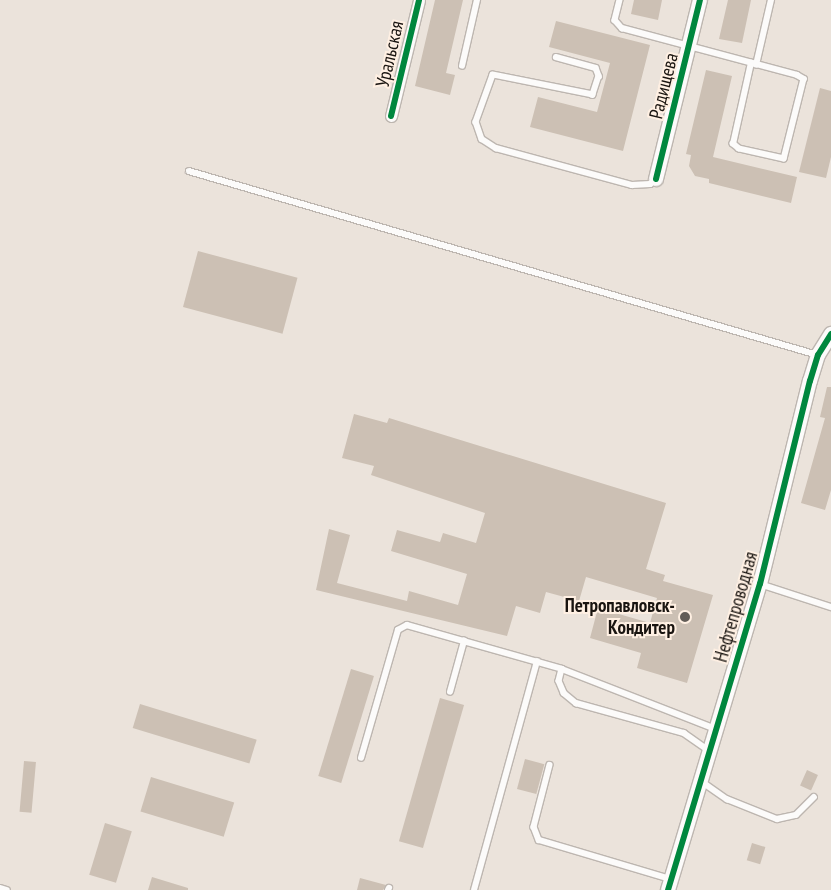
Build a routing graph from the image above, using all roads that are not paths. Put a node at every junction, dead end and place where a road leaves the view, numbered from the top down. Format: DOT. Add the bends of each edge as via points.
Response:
graph roads {
  1 [pos="419,0"];
  2 [pos="477,0"];
  3 [pos="620,0"];
  4 [pos="700,0"];
  5 [pos="771,0"];
  6 [pos="689,46"];
  7 [pos="556,57"];
  8 [pos="754,64"];
  9 [pos="462,66"];
  10 [pos="391,116"];
  11 [pos="188,171"];
  12 [pos="656,179"];
  13 [pos="831,334"];
  14 [pos="824,351"];
  15 [pos="760,584"];
  16 [pos="831,607"];
  17 [pos="464,641"];
  18 [pos="537,662"];
  19 [pos="562,669"];
  20 [pos="450,692"];
  21 [pos="716,729"];
  22 [pos="710,752"];
  23 [pos="361,758"];
  24 [pos="550,766"];
  25 [pos="701,781"];
  26 [pos="814,797"];
  27 [pos="670,884"];
  28 [pos="0,888"];
  29 [pos="7,890"];
  30 [pos="474,890"];
  1 -- 10 [label="street, Уральская"];
  2 -- 9 [label="lane"];
  3 -- 6 [label="lane" via="618,26"];
  4 -- 6 [label="street, Радищева"];
  5 -- 8 [label="lane"];
  6 -- 8 [label="lane"];
  6 -- 12 [label="street, Радищева"];
  7 -- 12 [label="lane" via="596,68 599,76 593,95 493,75 476,122 482,139 496,148 632,185 650,184"];
  8 -- 8 [label="lane" via="733,144 738,149 780,160 788,154 805,83 801,77"];
  11 -- 14 [label="lane"];
  13 -- 14 [label="street, Нефтепроводная"];
  14 -- 15 [label="street, Нефтепроводная"];
  15 -- 16 [label="lane"];
  15 -- 21 [label="street, Нефтепроводная"];
  17 -- 18 [label="lane"];
  17 -- 20 [label="lane"];
  17 -- 23 [label="lane" via="408,625 398,630"];
  18 -- 19 [label="lane"];
  18 -- 30 [label="lane"];
  19 -- 21 [label="lane"];
  19 -- 22 [label="lane" via="559,681 564,693 576,703 684,733"];
  21 -- 22 [label="street, Нефтепроводная"];
  22 -- 25 [label="street, Нефтепроводная"];
  24 -- 27 [label="lane" via="534,827 539,840"];
  25 -- 26 [label="lane" via="727,799 777,819 796,815"];
  25 -- 27 [label="street, Нефтепроводная"];
  28 -- 29 [label="lane"];
}
